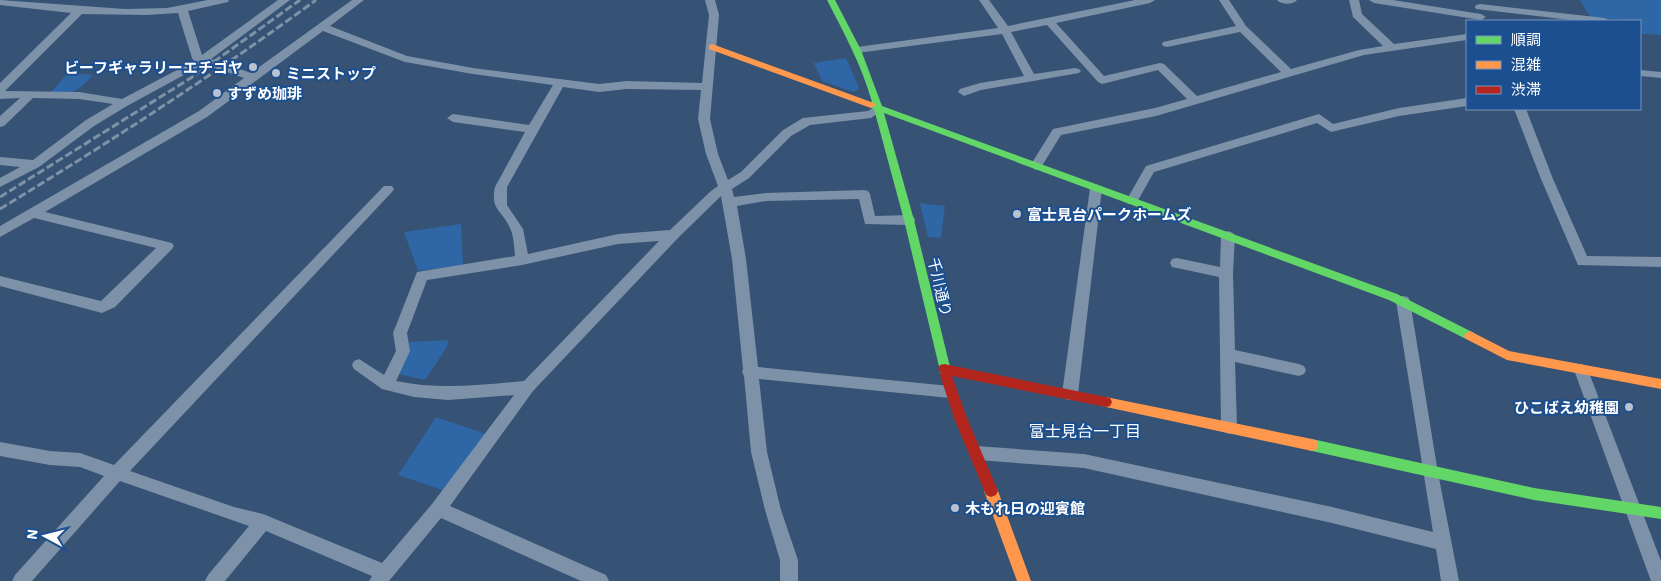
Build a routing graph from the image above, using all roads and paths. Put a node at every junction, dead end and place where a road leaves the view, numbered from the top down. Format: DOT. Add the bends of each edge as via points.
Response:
graph roads {
  1 [pos="155,0"];
  2 [pos="224,0"];
  3 [pos="285,0"];
  4 [pos="359,0"];
  5 [pos="710,0"];
  6 [pos="831,0"];
  7 [pos="984,0"];
  8 [pos="1150,0"];
  9 [pos="1224,0"];
  10 [pos="1282,0"];
  11 [pos="1292,0"];
  12 [pos="1354,0"];
  13 [pos="1374,0"];
  14 [pos="1,1"];
  15 [pos="1111,4"];
  16 [pos="185,5"];
  17 [pos="79,11"];
  18 [pos="153,11"];
  19 [pos="1481,11"];
  20 [pos="1579,20"];
  21 [pos="1050,22"];
  22 [pos="322,27"];
  23 [pos="1242,28"];
  24 [pos="1005,30"];
  25 [pos="1466,38"];
  26 [pos="1167,44"];
  27 [pos="712,47"];
  28 [pos="1391,47"];
  29 [pos="857,50"];
  30 [pos="200,60"];
  31 [pos="1075,71"];
  32 [pos="1641,73"];
  33 [pos="1289,74"];
  34 [pos="1661,75"];
  35 [pos="254,78"];
  36 [pos="1031,78"];
  37 [pos="559,84"];
  38 [pos="708,87"];
  39 [pos="0,90"];
  40 [pos="964,92"];
  41 [pos="0,95"];
  42 [pos="30,95"];
  43 [pos="1195,101"];
  44 [pos="1466,102"];
  45 [pos="123,103"];
  46 [pos="879,108"];
  47 [pos="1520,110"];
  48 [pos="453,118"];
  49 [pos="0,123"];
  50 [pos="532,129"];
  51 [pos="0,161"];
  52 [pos="35,164"];
  53 [pos="1036,166"];
  54 [pos="0,183"];
  55 [pos="724,186"];
  56 [pos="1096,188"];
  57 [pos="388,189"];
  58 [pos="1132,201"];
  59 [pos="730,202"];
  60 [pos="32,213"];
  61 [pos="909,220"];
  62 [pos="0,232"];
  63 [pos="673,235"];
  64 [pos="1228,236"];
  65 [pos="522,260"];
  66 [pos="1661,262"];
  67 [pos="1177,263"];
  68 [pos="1226,273"];
  69 [pos="0,281"];
  70 [pos="1403,301"];
  71 [pos="1228,355"];
  72 [pos="359,365"];
  73 [pos="944,369"];
  74 [pos="1299,370"];
  75 [pos="1581,370"];
  76 [pos="749,372"];
  77 [pos="1661,384"];
  78 [pos="387,385"];
  79 [pos="528,387"];
  80 [pos="950,392"];
  81 [pos="1070,394"];
  82 [pos="1229,427"];
  83 [pos="0,449"];
  84 [pos="977,453"];
  85 [pos="118,473"];
  86 [pos="1430,473"];
  87 [pos="438,509"];
  88 [pos="1633,510"];
  89 [pos="1661,513"];
  90 [pos="263,522"];
  91 [pos="1444,543"];
  92 [pos="382,577"];
  93 [pos="1660,580"];
  94 [pos="21,581"];
  95 [pos="214,581"];
  96 [pos="600,581"];
  97 [pos="789,581"];
  98 [pos="1024,581"];
  99 [pos="1450,581"];
  1 -- 18 [label="street"];
  2 -- 16 [label="street"];
  3 -- 30 [label="street"];
  4 -- 22 [label="street"];
  5 -- 27 [label="street" via="714,15"];
  6 -- 29 [label="street, 千川通り"];
  7 -- 24 [label="street"];
  8 -- 15 [label="street"];
  9 -- 23 [label="street"];
  10 -- 11 [label="street"];
  12 -- 28 [label="street" via="1357,15"];
  13 -- 19 [label="street"];
  14 -- 17 [label="street"];
  15 -- 21 [label="street"];
  16 -- 18 [label="street"];
  16 -- 30 [label="street"];
  17 -- 18 [label="street"];
  17 -- 39 [label="street"];
  19 -- 20 [label="street"];
  21 -- 24 [label="street"];
  21 -- 43 [label="street" via="1102,80 1160,66"];
  22 -- 35 [label="street"];
  22 -- 37 [label="street" via="405,59"];
  23 -- 26 [label="street"];
  23 -- 33 [label="street"];
  24 -- 29 [label="street"];
  24 -- 36 [label="street"];
  25 -- 28 [label="street"];
  27 -- 38 [label="street"];
  27 -- 46 [label="street"];
  28 -- 33 [label="street" via="1338,58"];
  29 -- 46 [label="street, 千川通り"];
  30 -- 35 [label="street"];
  30 -- 45 [label="street"];
  31 -- 36 [label="street"];
  32 -- 34 [label="street"];
  33 -- 43 [label="street"];
  35 -- 60 [label="street" via="203,114"];
  36 -- 40 [label="street"];
  37 -- 38 [label="street" via="599,88 627,85"];
  37 -- 50 [label="street"];
  38 -- 55 [label="street" via="704,119"];
  41 -- 42 [label="street"];
  42 -- 45 [label="street" via="72,96"];
  42 -- 49 [label="street"];
  43 -- 53 [label="street" via="1057,132"];
  44 -- 58 [label="street" via="1417,108 1331,128 1319,118 1150,169"];
  45 -- 52 [label="street"];
  46 -- 53 [label="street"];
  46 -- 55 [label="street" via="871,114 800,124 745,175"];
  46 -- 61 [label="street, 千川通り"];
  47 -- 66 [label="street" via="1583,261"];
  48 -- 50 [label="street"];
  50 -- 65 [label="street" via="498,197 504,212 515,225"];
  51 -- 52 [label="street"];
  52 -- 54 [label="street"];
  53 -- 56 [label="street"];
  55 -- 59 [label="street"];
  55 -- 63 [label="street"];
  56 -- 58 [label="street"];
  56 -- 81 [label="street"];
  57 -- 85 [label="street"];
  58 -- 64 [label="street"];
  59 -- 61 [label="street" via="766,197 864,194 870,221"];
  59 -- 76 [label="street" via="739,259"];
  60 -- 62 [label="street"];
  60 -- 69 [label="street" via="167,246 110,303 102,307"];
  61 -- 73 [label="street, 千川通り"];
  63 -- 65 [label="street" via="618,239"];
  63 -- 79 [label="street"];
  64 -- 68 [label="street"];
  64 -- 70 [label="street"];
  65 -- 78 [label="street" via="422,276 400,333 403,351"];
  67 -- 68 [label="street"];
  68 -- 71 [label="street"];
  70 -- 75 [label="street" via="1507,355"];
  70 -- 86 [label="street"];
  71 -- 74 [label="street"];
  71 -- 82 [label="street"];
  72 -- 78 [label="street"];
  73 -- 80 [label="street, 千川通り"];
  73 -- 81 [label="street"];
  75 -- 77 [label="street"];
  75 -- 88 [label="street"];
  76 -- 80 [label="street"];
  76 -- 97 [label="street" via="759,452 789,560"];
  78 -- 79 [label="street" via="448,394"];
  79 -- 87 [label="street"];
  80 -- 84 [label="street, 千川通り"];
  81 -- 82 [label="street"];
  82 -- 86 [label="street"];
  83 -- 85 [label="street" via="80,460"];
  84 -- 91 [label="street" via="1084,461"];
  84 -- 98 [label="street, 千川通り"];
  85 -- 90 [label="street" via="234,515"];
  85 -- 94 [label="street"];
  86 -- 88 [label="street" via="1564,500"];
  86 -- 91 [label="street"];
  87 -- 92 [label="street"];
  87 -- 96 [label="street"];
  88 -- 89 [label="street"];
  88 -- 93 [label="street"];
  90 -- 92 [label="street"];
  90 -- 95 [label="street"];
  91 -- 99 [label="street"];
}
